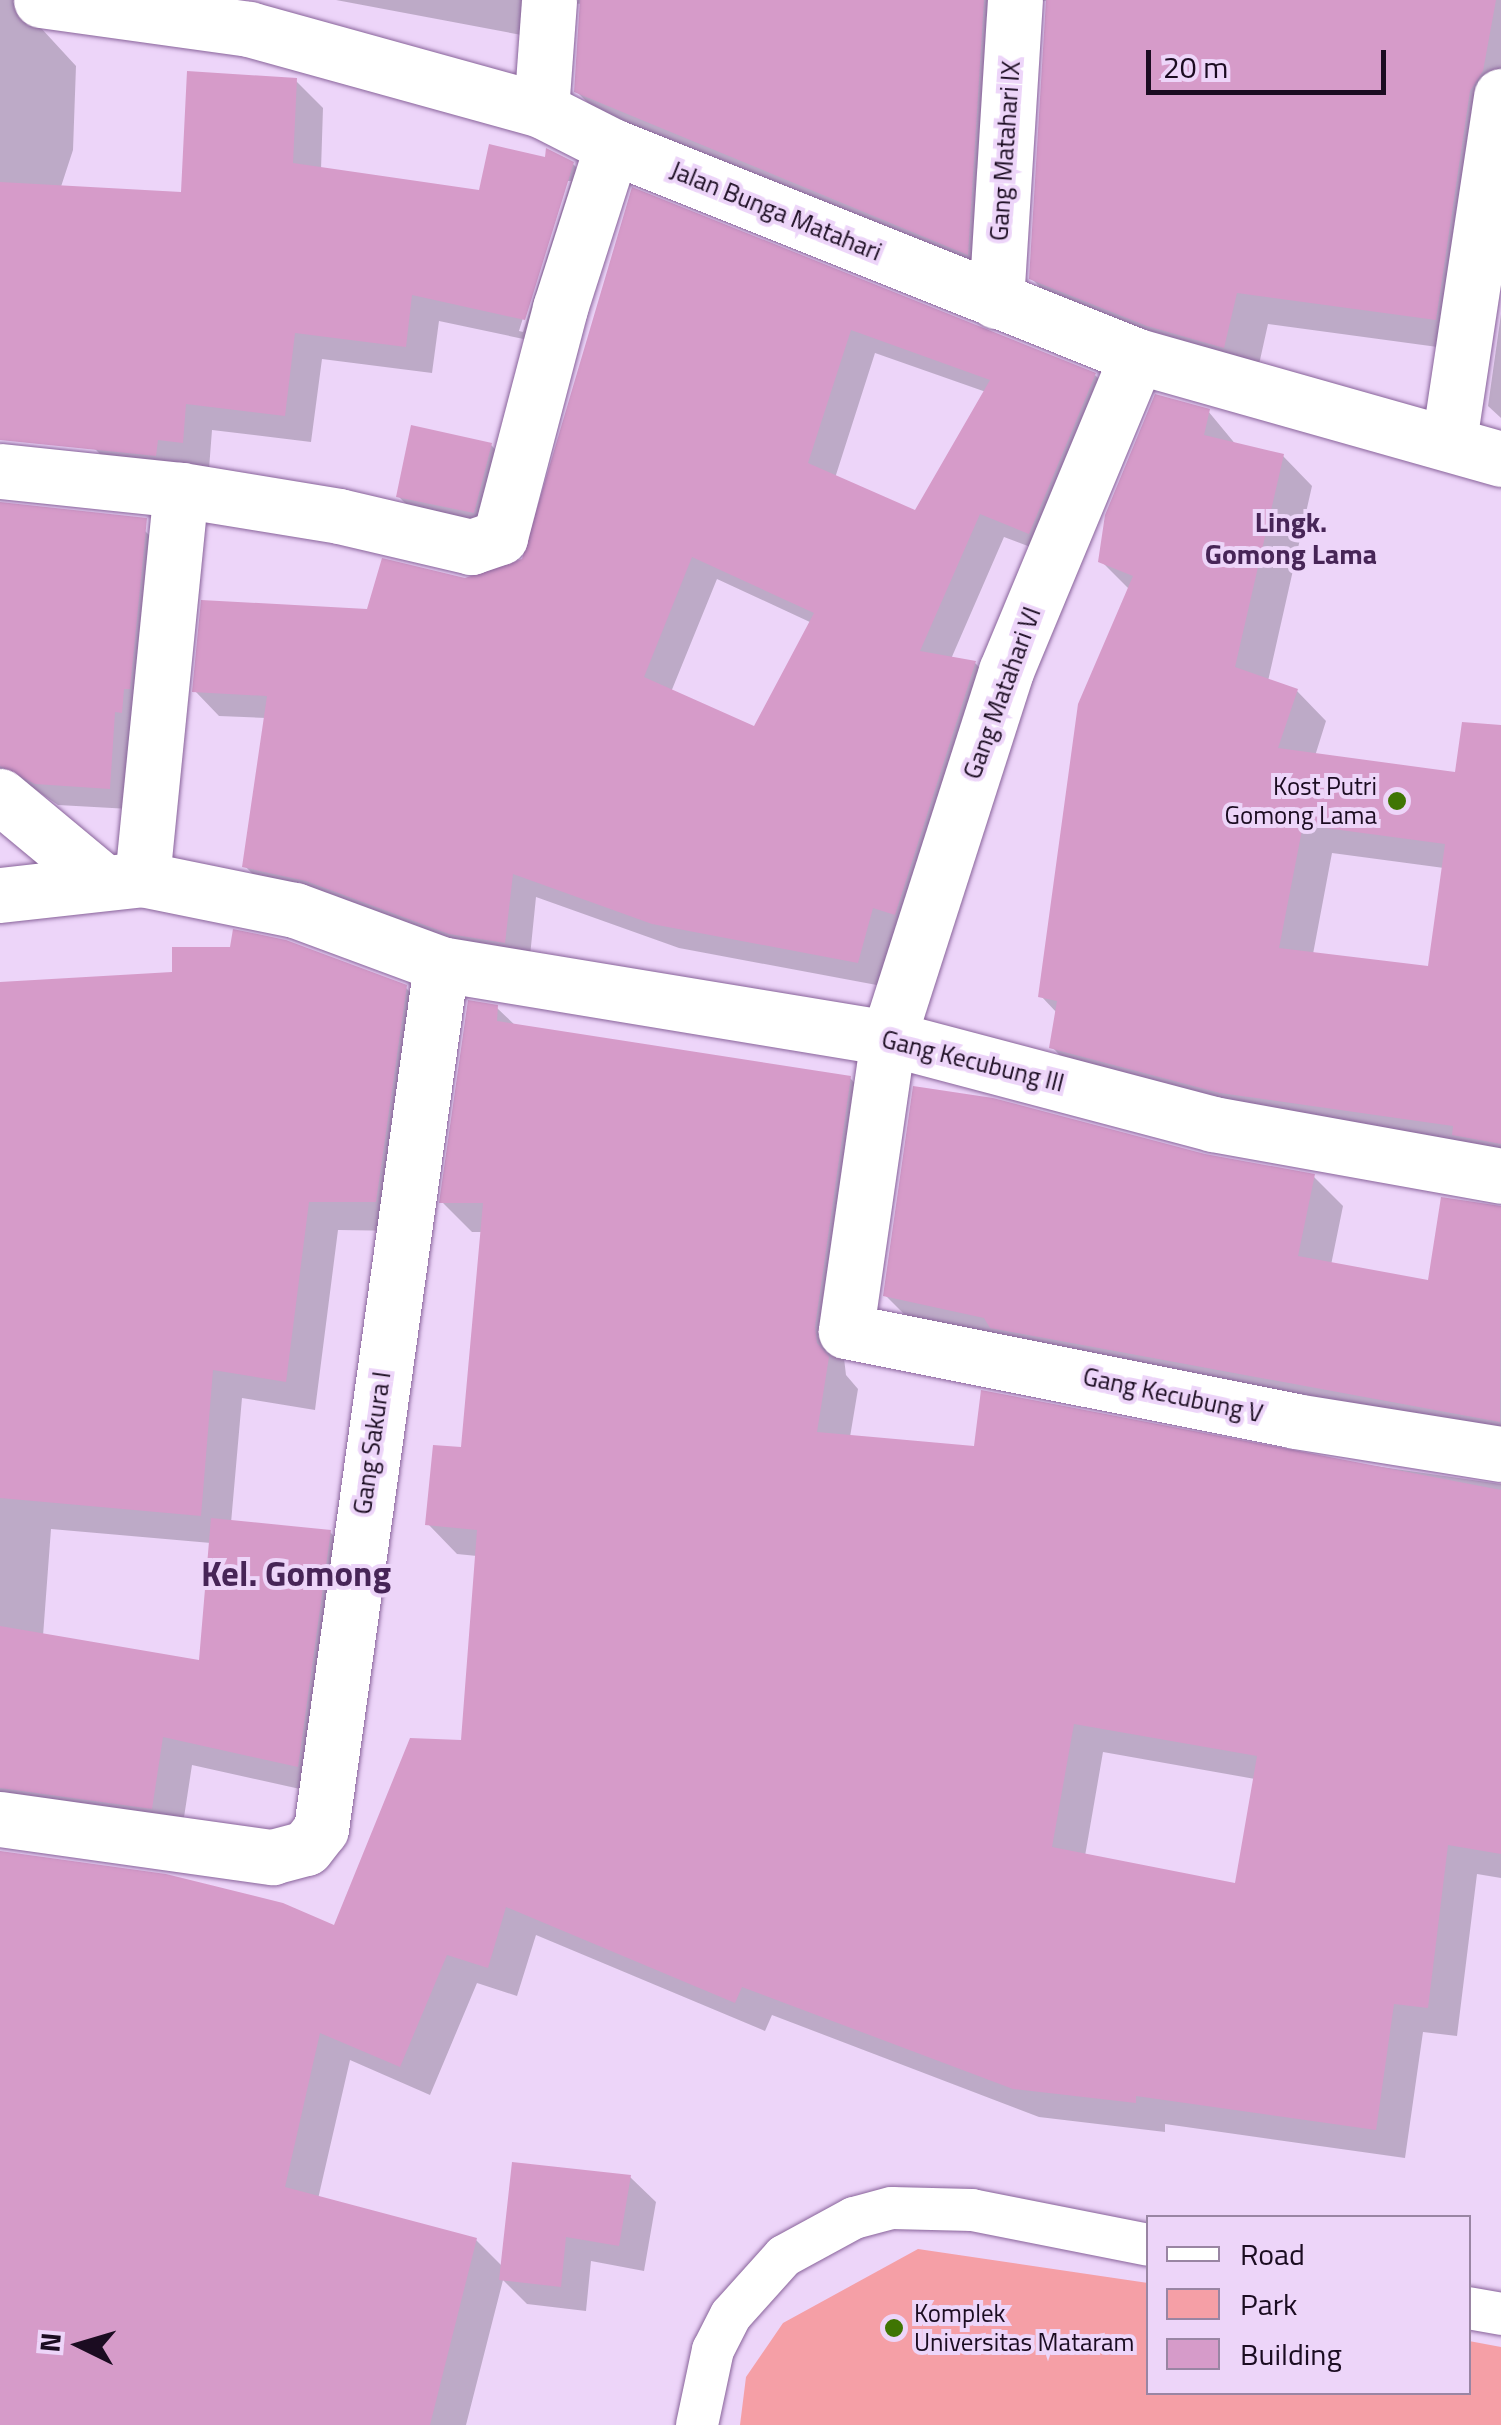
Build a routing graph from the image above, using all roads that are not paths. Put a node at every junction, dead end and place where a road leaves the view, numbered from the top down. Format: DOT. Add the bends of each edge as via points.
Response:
graph roads {
  1 [pos="42,0"];
  2 [pos="549,0"];
  3 [pos="1015,0"];
  4 [pos="250,15"];
  5 [pos="1501,96"];
  6 [pos="541,110"];
  7 [pos="612,146"];
  8 [pos="996,302"];
  9 [pos="1136,356"];
  10 [pos="1449,440"];
  11 [pos="1501,459"];
  12 [pos="0,470"];
  13 [pos="181,490"];
  14 [pos="0,796"];
  15 [pos="122,880"];
  16 [pos="0,894"];
  17 [pos="441,964"];
  18 [pos="888,1038"];
  19 [pos="1501,1176"];
  20 [pos="846,1331"];
  21 [pos="1501,1454"];
  22 [pos="0,1818"];
  23 [pos="1146,2244"];
  24 [pos="1471,2309"];
  25 [pos="1501,2314"];
  26 [pos="697,2425"];
  1 -- 4 [label="street, Jalan Bunga Matahari"];
  2 -- 6 [label="street"];
  3 -- 8 [label="street, Gang Matahari IX"];
  4 -- 6 [label="street, Jalan Bunga Matahari"];
  5 -- 10 [label="street"];
  6 -- 7 [label="street, Jalan Bunga Matahari"];
  7 -- 8 [label="street, Jalan Bunga Matahari"];
  7 -- 13 [label="street" via="560,308 500,536 471,547"];
  8 -- 9 [label="street, Jalan Bunga Matahari"];
  9 -- 10 [label="street, Jalan Bunga Matahari"];
  9 -- 18 [label="street, Gang Matahari VI" via="1006,671"];
  10 -- 11 [label="street, Jalan Bunga Matahari"];
  12 -- 13 [label="street"];
  13 -- 15 [label="street"];
  14 -- 15 [label="street"];
  15 -- 16 [label="street"];
  15 -- 17 [label="street, Gang Kecubung III" via="295,910"];
  17 -- 18 [label="street, Gang Kecubung III"];
  17 -- 22 [label="street, Gang Sakura I" via="321,1829 306,1848 272,1856"];
  18 -- 19 [label="street, Gang Kecubung III" via="1213,1124"];
  18 -- 20 [label="street, Gang Matahari VI"];
  20 -- 21 [label="street, Gang Kecubung V" via="1295,1421"];
  23 -- 26 [label="lane" via="972,2210 892,2208 854,2218 784,2256 730,2314 713,2350"];
  24 -- 25 [label="lane"];
}
